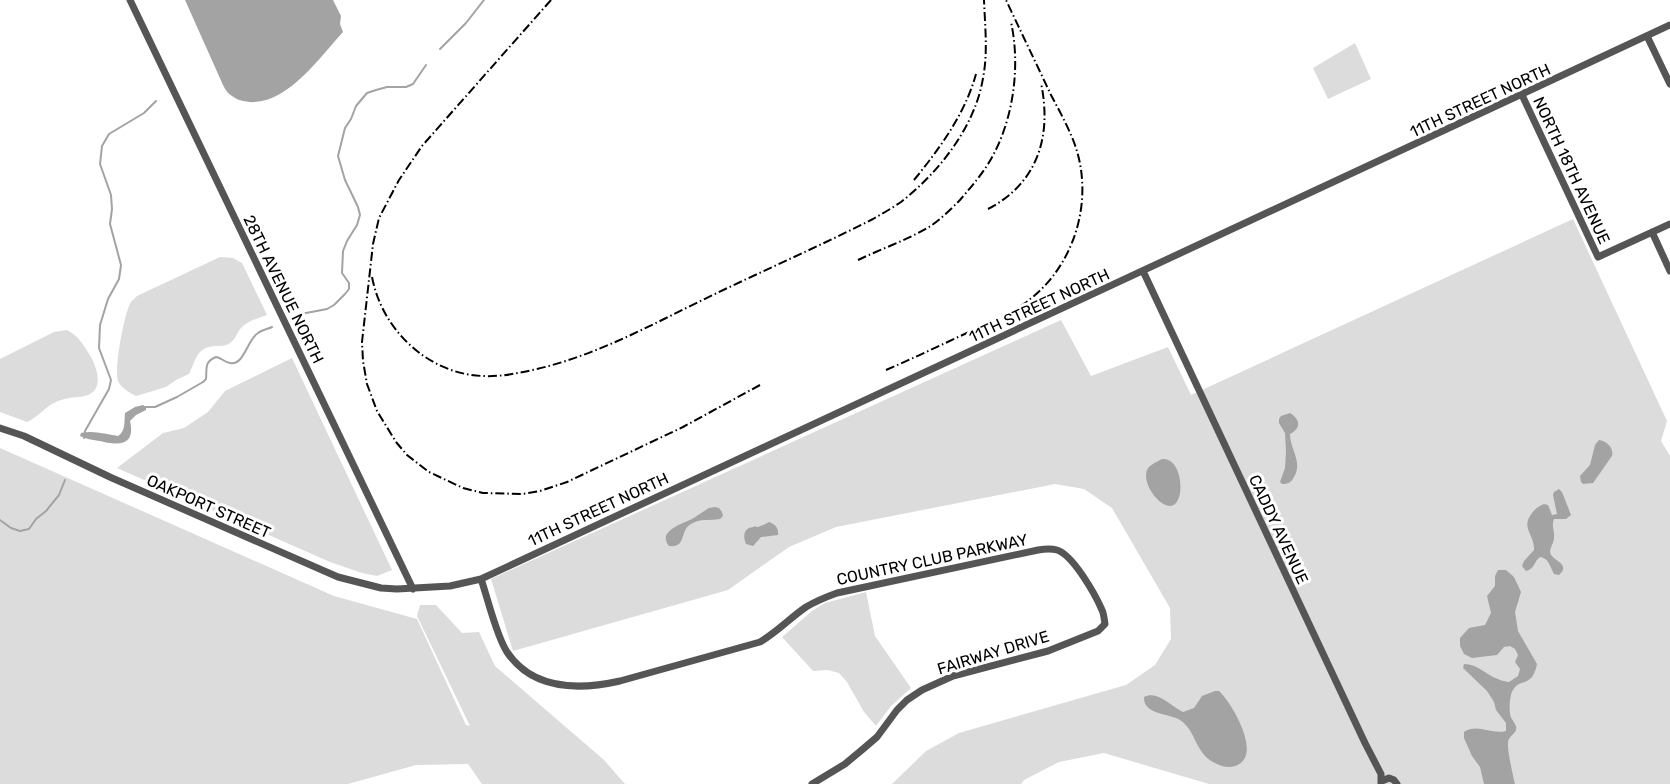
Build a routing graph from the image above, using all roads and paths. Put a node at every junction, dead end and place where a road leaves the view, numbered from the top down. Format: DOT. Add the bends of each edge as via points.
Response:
graph roads {
  1 [pos="130,0"];
  2 [pos="1670,25"];
  3 [pos="1647,36"];
  4 [pos="1670,84"];
  5 [pos="1522,95"];
  6 [pos="1670,224"];
  7 [pos="1652,232"];
  8 [pos="1143,271"];
  9 [pos="1670,271"];
  10 [pos="0,428"];
  11 [pos="481,579"];
  12 [pos="413,589"];
  13 [pos="1105,624"];
  14 [pos="1381,783"];
  15 [pos="812,784"];
  16 [pos="1397,784"];
  1 -- 12 [label="street, 28TH AVENUE NORTH"];
  2 -- 3 [label="street, 11TH STREET NORTH"];
  3 -- 4 [label="street"];
  3 -- 5 [label="street, 11TH STREET NORTH"];
  5 -- 7 [label="street, NORTH 18TH AVENUE" via="1598,257"];
  5 -- 8 [label="street, 11TH STREET NORTH"];
  6 -- 7 [label="street"];
  7 -- 9 [label="street"];
  8 -- 11 [label="street, 11TH STREET NORTH"];
  8 -- 14 [label="street, CADDY AVENUE" via="1381,774"];
  10 -- 12 [label="street, OAKPORT STREET" via="338,577 381,588"];
  11 -- 12 [label="street, 11TH STREET NORTH"];
  11 -- 13 [label="street, COUNTRY CLUB PARKWAY" via="507,652 532,675 567,686 599,686 760,642 808,605 837,593 1049,548 1067,555 1076,567 1103,612"];
  13 -- 15 [label="street, FAIRWAY DRIVE" via="1098,631 1048,651 953,676 922,690 907,700 863,749"];
  14 -- 16 [label="street, CADDY AVENUE" via="1389,778"];
}
